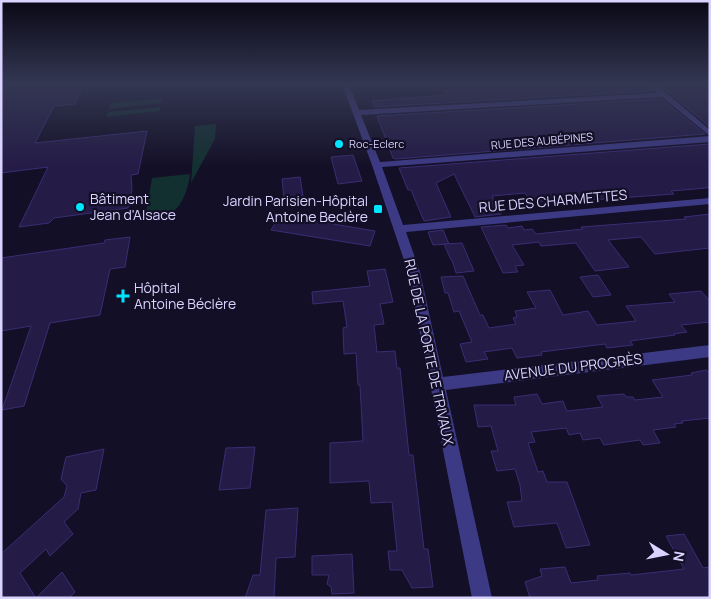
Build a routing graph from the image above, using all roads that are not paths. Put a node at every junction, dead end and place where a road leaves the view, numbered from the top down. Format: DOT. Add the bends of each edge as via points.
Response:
graph roads {
  1 [pos="389,112"];
  2 [pos="684,112"];
  3 [pos="356,114"];
  4 [pos="710,134"];
  5 [pos="710,139"];
  6 [pos="376,165"];
  7 [pos="710,202"];
  8 [pos="400,229"];
  9 [pos="710,351"];
  10 [pos="437,384"];
  11 [pos="482,598"];
  1 -- 3 [label="street"];
  2 -- 4 [label="street"];
  3 -- 6 [label="street, RUE DE LA PORTE DE TRIVAUX"];
  5 -- 6 [label="street, RUE DES AUBÉPINES"];
  6 -- 8 [label="street, RUE DE LA PORTE DE TRIVAUX"];
  7 -- 8 [label="street, RUE DES CHARMETTES"];
  8 -- 10 [label="street, RUE DE LA PORTE DE TRIVAUX" via="416,280"];
  9 -- 10 [label="street, AVENUE DU PROGRÈS"];
  10 -- 11 [label="street, RUE DE LA PORTE DE TRIVAUX"];
}
